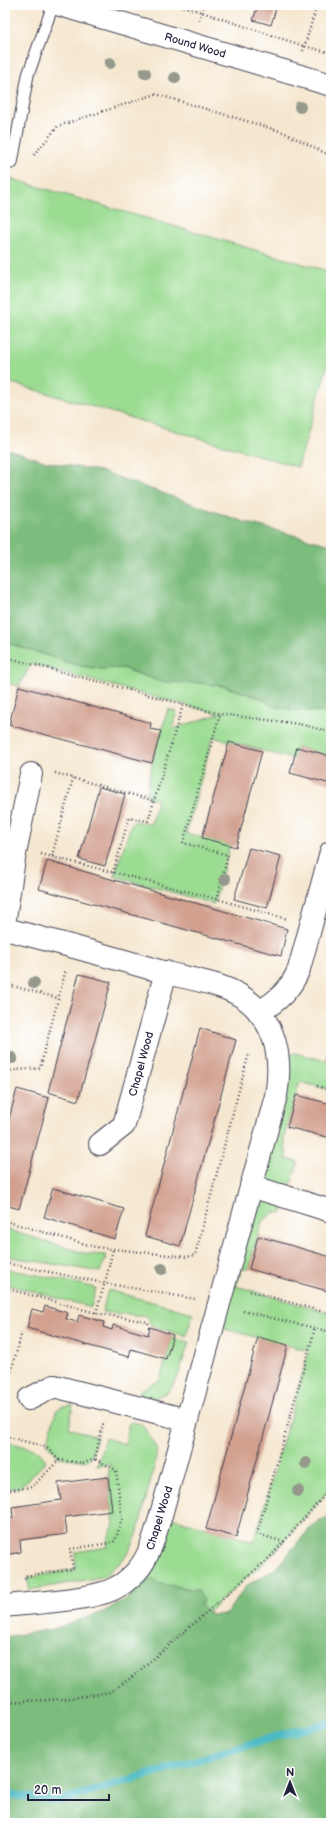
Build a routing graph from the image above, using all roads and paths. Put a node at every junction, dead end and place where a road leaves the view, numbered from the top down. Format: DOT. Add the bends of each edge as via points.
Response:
graph roads {
  1 [pos="53,5"];
  2 [pos="60,5"];
  3 [pos="180,5"];
  4 [pos="317,5"];
  5 [pos="304,46"];
  6 [pos="331,53"];
  7 [pos="302,76"];
  8 [pos="331,85"];
  9 [pos="331,156"];
  10 [pos="12,163"];
  11 [pos="5,657"];
  12 [pos="183,705"];
  13 [pos="220,714"];
  14 [pos="331,732"];
  15 [pos="53,773"];
  16 [pos="31,774"];
  17 [pos="73,778"];
  18 [pos="155,801"];
  19 [pos="17,848"];
  20 [pos="331,852"];
  21 [pos="52,856"];
  22 [pos="113,873"];
  23 [pos="217,899"];
  24 [pos="5,918"];
  25 [pos="311,926"];
  26 [pos="5,929"];
  27 [pos="72,945"];
  28 [pos="166,972"];
  29 [pos="5,984"];
  30 [pos="58,998"];
  31 [pos="259,1012"];
  32 [pos="249,1053"];
  33 [pos="5,1079"];
  34 [pos="316,1086"];
  35 [pos="331,1090"];
  36 [pos="100,1144"];
  37 [pos="251,1186"];
  38 [pos="331,1211"];
  39 [pos="5,1221"];
  40 [pos="113,1249"];
  41 [pos="5,1263"];
  42 [pos="104,1284"];
  43 [pos="5,1288"];
  44 [pos="250,1291"];
  45 [pos="201,1300"];
  46 [pos="239,1310"];
  47 [pos="96,1313"];
  48 [pos="331,1314"];
  49 [pos="331,1320"];
  50 [pos="315,1328"];
  51 [pos="149,1330"];
  52 [pos="22,1332"];
  53 [pos="330,1332"];
  54 [pos="7,1387"];
  55 [pos="29,1399"];
  56 [pos="109,1400"];
  57 [pos="187,1420"];
  58 [pos="5,1436"];
  59 [pos="95,1459"];
  60 [pos="59,1460"];
  61 [pos="331,1488"];
  62 [pos="5,1492"];
  63 [pos="325,1495"];
  64 [pos="331,1495"];
  65 [pos="284,1542"];
  66 [pos="26,1583"];
  67 [pos="5,1606"];
  68 [pos="5,1702"];
  1 -- 10 [label="lane" via="28,75"];
  2 -- 7 [label="street, Round Wood"];
  3 -- 5 [label="path"];
  4 -- 5 [label="path"];
  5 -- 6 [label="path"];
  5 -- 7 [label="path"];
  7 -- 8 [label="street, Round Wood"];
  9 -- 10 [label="path" via="283,132 156,94 58,126 26,164"];
  11 -- 12 [label="path"];
  12 -- 13 [label="path"];
  12 -- 18 [label="path"];
  13 -- 14 [label="path" via="299,724"];
  13 -- 23 [label="path" via="183,843 228,855"];
  15 -- 17 [label="path"];
  16 -- 19 [label="street"];
  17 -- 18 [label="path"];
  17 -- 21 [label="path"];
  18 -- 22 [label="path" via="148,821 130,818"];
  19 -- 21 [label="path"];
  19 -- 24 [label="street"];
  20 -- 25 [label="street"];
  21 -- 22 [label="path"];
  22 -- 23 [label="path"];
  23 -- 25 [label="path"];
  25 -- 31 [label="street" via="294,983 273,1004"];
  26 -- 27 [label="street, Chapel Wood"];
  27 -- 28 [label="street, Chapel Wood"];
  27 -- 30 [label="path"];
  28 -- 31 [label="street, Chapel Wood" via="220,986 246,1000"];
  28 -- 36 [label="street, Chapel Wood" via="124,1125"];
  29 -- 30 [label="path"];
  30 -- 33 [label="path" via="40,1068 7,1070"];
  31 -- 37 [label="street, Chapel Wood" via="270,1029 275,1044 279,1077"];
  32 -- 40 [label="path" via="195,1255 187,1257"];
  34 -- 35 [label="path"];
  37 -- 38 [label="street"];
  37 -- 57 [label="street, Chapel Wood"];
  39 -- 40 [label="path" via="95,1247"];
  40 -- 42 [label="path"];
  41 -- 42 [label="path"];
  42 -- 45 [label="path"];
  42 -- 47 [label="path"];
  43 -- 47 [label="path"];
  44 -- 48 [label="path"];
  46 -- 50 [label="path"];
  47 -- 51 [label="path" via="148,1322"];
  49 -- 53 [label="path"];
  50 -- 53 [label="path"];
  50 -- 65 [label="path" via="257,1534"];
  52 -- 54 [label="path"];
  55 -- 56 [label="street" via="54,1386"];
  56 -- 57 [label="street"];
  56 -- 59 [label="path"];
  57 -- 67 [label="street, Chapel Wood" via="156,1533 147,1557 136,1572 117,1588 98,1594"];
  58 -- 60 [label="path" via="46,1447"];
  59 -- 60 [label="path" via="84,1463"];
  59 -- 66 [label="path" via="116,1470 122,1519 115,1541 70,1549 73,1569 25,1576"];
  60 -- 62 [label="path" via="32,1487"];
  61 -- 63 [label="path"];
  63 -- 64 [label="path"];
  63 -- 65 [label="path"];
  65 -- 68 [label="path" via="131,1678 110,1692 65,1699"];
}
